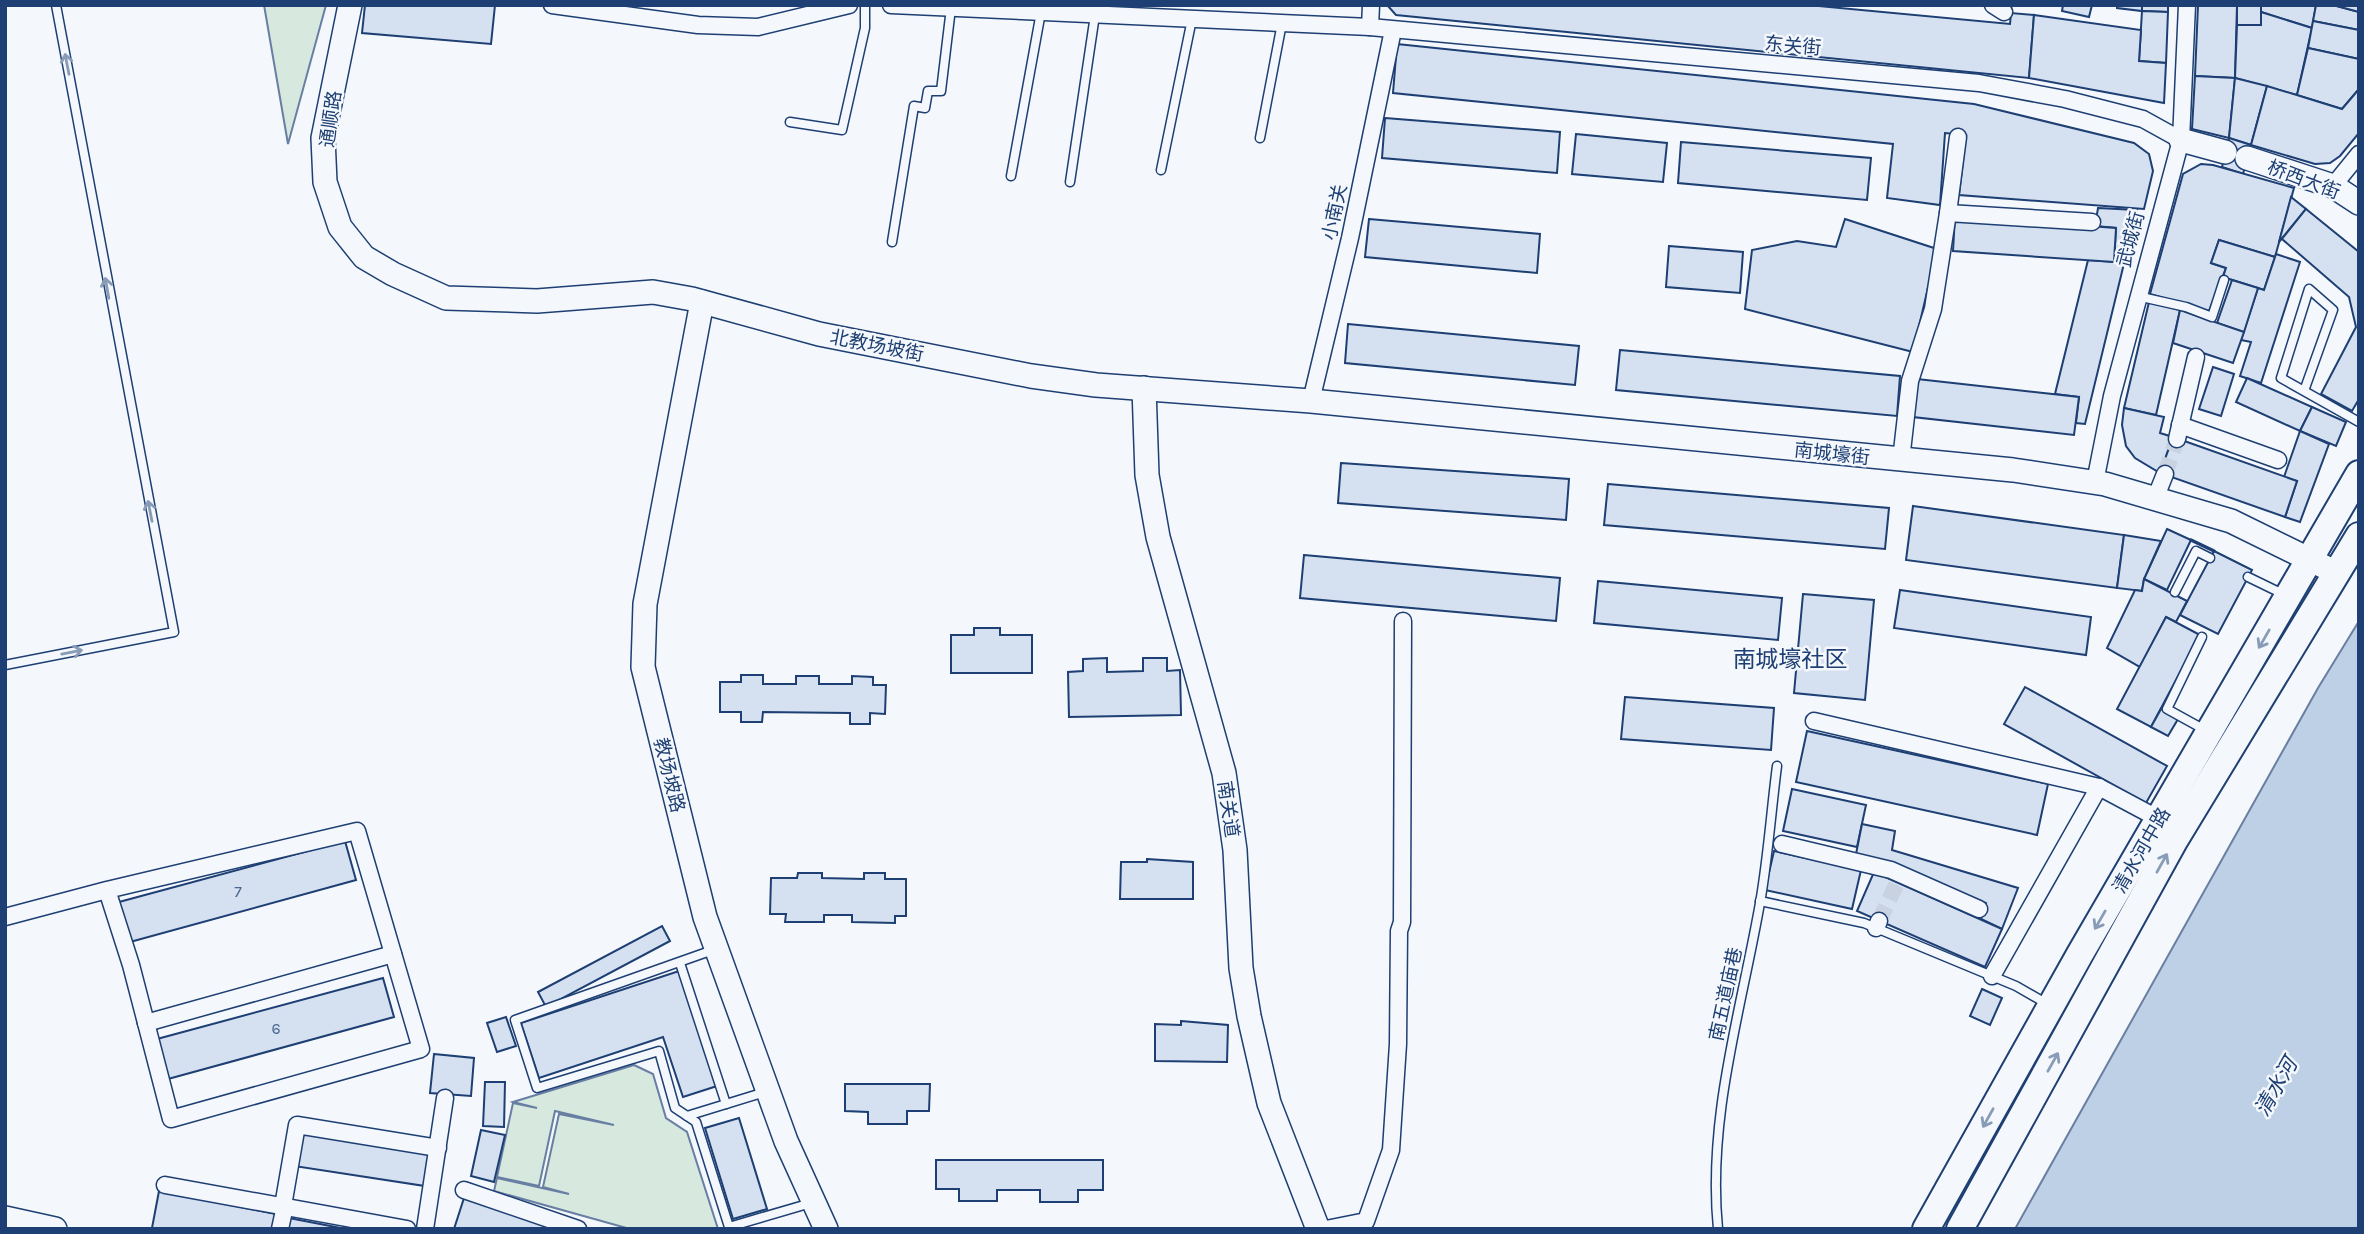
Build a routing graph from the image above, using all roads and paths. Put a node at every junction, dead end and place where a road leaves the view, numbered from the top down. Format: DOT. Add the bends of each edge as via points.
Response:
graph roads {
  1 [pos="55,5"];
  2 [pos="350,5"];
  3 [pos="552,5"];
  4 [pos="849,5"];
  5 [pos="865,5"];
  6 [pos="891,5"];
  7 [pos="1371,5"];
  8 [pos="2187,5"];
  9 [pos="951,8"];
  10 [pos="1041,12"];
  11 [pos="1095,15"];
  12 [pos="1192,19"];
  13 [pos="1282,23"];
  14 [pos="1370,27"];
  15 [pos="1393,30"];
  16 [pos="790,122"];
  17 [pos="1958,137"];
  18 [pos="1260,138"];
  19 [pos="2181,140"];
  20 [pos="2359,155"];
  21 [pos="1161,170"];
  22 [pos="1011,176"];
  23 [pos="1070,182"];
  24 [pos="2333,186"];
  25 [pos="2359,203"];
  26 [pos="1948,213"];
  27 [pos="2092,222"];
  28 [pos="892,242"];
  29 [pos="2224,280"];
  30 [pos="2137,296"];
  31 [pos="446,298"];
  32 [pos="702,302"];
  33 [pos="2196,357"];
  34 [pos="1144,388"];
  35 [pos="2304,391"];
  36 [pos="1311,401"];
  37 [pos="2359,422"];
  38 [pos="1901,460"];
  39 [pos="2278,460"];
  40 [pos="2165,474"];
  41 [pos="2359,474"];
  42 [pos="2095,482"];
  43 [pos="2155,499"];
  44 [pos="2359,536"];
  45 [pos="2311,557"];
  46 [pos="2210,558"];
  47 [pos="2337,572"];
  48 [pos="2248,578"];
  49 [pos="2175,592"];
  50 [pos="2288,597"];
  51 [pos="1403,621"];
  52 [pos="2202,637"];
  53 [pos="5,665"];
  54 [pos="1814,721"];
  55 [pos="2210,733"];
  56 [pos="1777,766"];
  57 [pos="2099,787"];
  58 [pos="2159,819"];
  59 [pos="1782,844"];
  60 [pos="107,890"];
  61 [pos="1760,901"];
  62 [pos="1979,909"];
  63 [pos="5,917"];
  64 [pos="716,948"];
  65 [pos="393,954"];
  66 [pos="680,963"];
  67 [pos="1992,976"];
  68 [pos="2050,1007"];
  69 [pos="146,1023"];
  70 [pos="768,1091"];
  71 [pos="445,1098"];
  72 [pos="726,1104"];
  73 [pos="687,1116"];
  74 [pos="438,1148"];
  75 [pos="165,1185"];
  76 [pos="464,1191"];
  77 [pos="814,1202"];
  78 [pos="284,1206"];
  79 [pos="5,1219"];
  80 [pos="55,1229"];
  81 [pos="281,1229"];
  82 [pos="407,1229"];
  83 [pos="425,1229"];
  84 [pos="578,1229"];
  85 [pos="826,1229"];
  86 [pos="1318,1229"];
  87 [pos="1326,1229"];
  88 [pos="1718,1229"];
  89 [pos="1926,1229"];
  90 [pos="1960,1229"];
  53 -- 1 [label="lane, one-way" via="174,632"];
  2 -- 31 [label="street, 通顺路" via="323,138 325,181 340,227 364,257"];
  3 -- 4 [label="street" via="698,25 758,27"];
  5 -- 16 [label="lane" via="842,130"];
  6 -- 9 [label="street, 东关街"];
  7 -- 14 [label="street"];
  8 -- 19 [label="street, 武城街"];
  9 -- 10 [label="street, 东关街"];
  9 -- 28 [label="lane" via="941,91 928,91 925,108 914,107"];
  10 -- 11 [label="street, 东关街"];
  10 -- 22 [label="lane"];
  11 -- 12 [label="street, 东关街"];
  11 -- 23 [label="lane"];
  12 -- 13 [label="street, 东关街"];
  12 -- 21 [label="lane"];
  13 -- 14 [label="street, 东关街"];
  13 -- 18 [label="lane"];
  14 -- 15 [label="street, 东关街"];
  15 -- 19 [label="street, 东关街" via="1979,83 2143,119"];
  15 -- 36 [label="street, 小南关"];
  17 -- 26 [label="street"];
  19 -- 24 [label="street, 桥西大街"];
  19 -- 30 [label="street, 武城街"];
  20 -- 24 [label="street"];
  24 -- 25 [label="street, 桥西大街"];
  26 -- 27 [label="street"];
  26 -- 38 [label="street" via="1933,309 1910,381"];
  29 -- 30 [label="lane" via="2212,317"];
  30 -- 42 [label="street, 武城街"];
  31 -- 32 [label="street, 北教场坡街" via="537,301 653,292"];
  32 -- 34 [label="street, 北教场坡街" via="819,334 1031,376"];
  32 -- 64 [label="street, 教场坡路" via="645,604 643,667"];
  33 -- 39 [label="street" via="2179,432"];
  34 -- 36 [label="street, 北教场坡街"];
  34 -- 86 [label="street, 南关道" via="1147,475 1158,537 1224,773 1249,1016 1269,1103"];
  35 -- 35 [label="lane" via="2281,378 2309,289 2333,310"];
  35 -- 37 [label="lane"];
  36 -- 38 [label="street, 南城壕街"];
  38 -- 42 [label="street, 南城壕街"];
  40 -- 43 [label="street"];
  41 -- 45 [label="main road, 清水河中路"];
  42 -- 43 [label="street, 南城壕街"];
  43 -- 45 [label="street, 南城壕街" via="2231,522"];
  44 -- 47 [label="main road, 清水河中路"];
  45 -- 47 [label="street, 南城壕街"];
  45 -- 50 [label="main road, 清水河中路"];
  46 -- 49 [label="lane" via="2196,551"];
  90 -- 47 [label="main road, 清水河中路, one-way" via="2174,841"];
  48 -- 50 [label="lane"];
  50 -- 55 [label="main road, 清水河中路, one-way"];
  51 -- 87 [label="street" via="1402,922 1398,932 1398,1044 1391,1150 1366,1221"];
  52 -- 55 [label="lane" via="2167,709"];
  54 -- 57 [label="street"];
  55 -- 58 [label="main road, 清水河中路"];
  56 -- 61 [label="lane, 南五道庙巷"];
  57 -- 58 [label="street"];
  57 -- 67 [label="street"];
  58 -- 68 [label="main road, 清水河中路, one-way"];
  59 -- 62 [label="street" via="1899,878"];
  60 -- 63 [label="street"];
  60 -- 65 [label="street" via="357,831"];
  60 -- 69 [label="street"];
  61 -- 67 [label="lane" via="1878,925"];
  61 -- 88 [label="lane, 南五道庙巷" via="1720,1115"];
  64 -- 66 [label="lane"];
  64 -- 70 [label="street, 教场坡路"];
  65 -- 69 [label="street"];
  65 -- 69 [label="street" via="421,1049 171,1119"];
  66 -- 72 [label="lane"];
  66 -- 73 [label="lane" via="515,1020 537,1088 659,1051 675,1108"];
  67 -- 68 [label="lane"];
  68 -- 89 [label="main road, 清水河中路, one-way"];
  70 -- 72 [label="lane"];
  70 -- 77 [label="street, 教场坡路"];
  71 -- 74 [label="street"];
  72 -- 73 [label="lane"];
  73 -- 77 [label="lane" via="696,1122 729,1227"];
  74 -- 78 [label="street" via="297,1125"];
  74 -- 83 [label="street"];
  75 -- 78 [label="street"];
  76 -- 84 [label="street"];
  77 -- 85 [label="street, 教场坡路"];
  78 -- 81 [label="street"];
  78 -- 82 [label="street"];
  79 -- 80 [label="street"];
}
